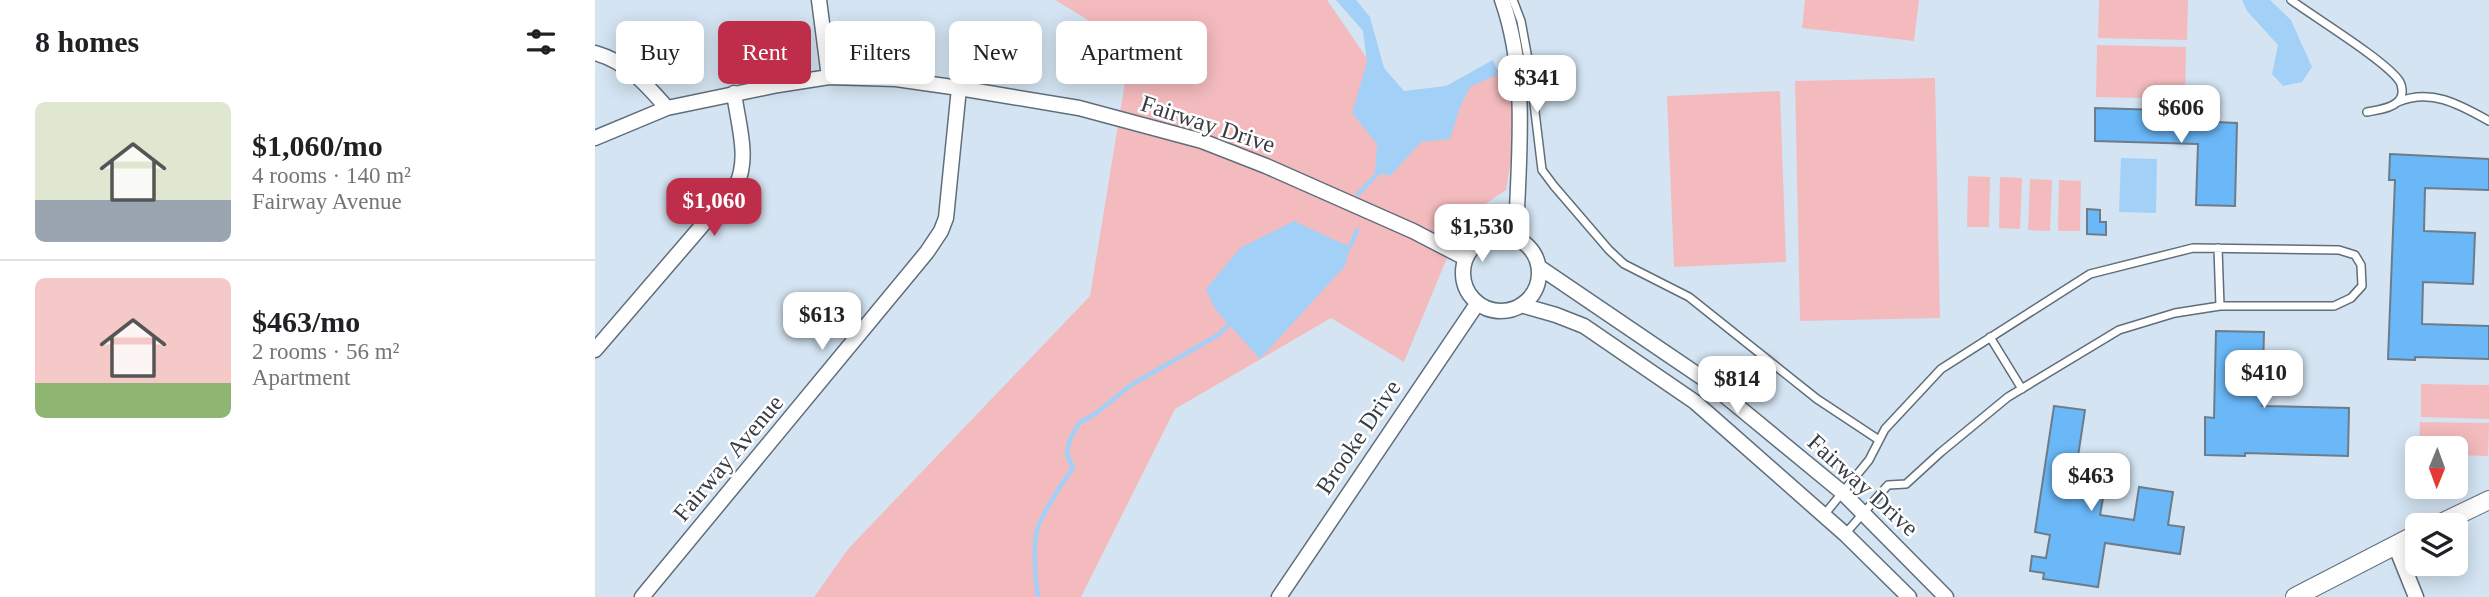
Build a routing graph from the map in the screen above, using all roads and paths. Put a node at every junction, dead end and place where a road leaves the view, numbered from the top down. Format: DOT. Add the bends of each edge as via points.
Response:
graph roads {
  1 [pos="819,0"];
  2 [pos="1502,0"];
  3 [pos="1513,0"];
  4 [pos="2291,0"];
  5 [pos="1510,29"];
  6 [pos="825,46"];
  7 [pos="595,53"];
  8 [pos="825,78"];
  9 [pos="931,84"];
  10 [pos="959,88"];
  11 [pos="734,93"];
  12 [pos="2398,102"];
  13 [pos="667,108"];
  14 [pos="2367,112"];
  15 [pos="2489,121"];
  16 [pos="595,138"];
  17 [pos="1515,237"];
  18 [pos="2218,248"];
  19 [pos="1465,258"];
  20 [pos="1539,267"];
  21 [pos="1477,304"];
  22 [pos="1521,305"];
  23 [pos="2220,306"];
  24 [pos="1990,337"];
  25 [pos="595,350"];
  26 [pos="2022,389"];
  27 [pos="1879,440"];
  28 [pos="1843,493"];
  29 [pos="2489,500"];
  30 [pos="1863,511"];
  31 [pos="2462,513"];
  32 [pos="1824,515"];
  33 [pos="1845,534"];
  34 [pos="2405,540"];
  35 [pos="2395,545"];
  36 [pos="642,597"];
  37 [pos="1279,597"];
  38 [pos="1909,597"];
  39 [pos="1947,597"];
  40 [pos="2295,597"];
  41 [pos="2416,597"];
  1 -- 6 [label="street"];
  2 -- 5 [label="street"];
  3 -- 5 [label="lane"];
  3 -- 27 [label="lane" via="1530,70 1542,170 1554,186 1624,264 1689,297 1817,399"];
  4 -- 12 [label="lane" via="2400,81 2403,89"];
  5 -- 17 [label="street" via="1520,103"];
  7 -- 13 [label="street" via="641,79"];
  8 -- 11 [label="street, Fairway Drive"];
  9 -- 10 [label="street, Fairway Drive"];
  10 -- 19 [label="street, Fairway Drive" via="1079,108 1202,141 1413,231"];
  10 -- 36 [label="street, Fairway Avenue" via="949,199 941,230 927,253"];
  11 -- 13 [label="street, Fairway Drive"];
  11 -- 25 [label="street" via="743,163 736,187"];
  12 -- 14 [label="lane"];
  12 -- 15 [label="lane" via="2438,97"];
  13 -- 16 [label="street, Fairway Drive"];
  17 -- 19 [label="street" via="1486,237"];
  17 -- 20 [label="street" via="1531,249"];
  18 -- 23 [label="lane"];
  18 -- 23 [label="lane" via="2339,250 2355,255 2361,265 2362,286 2351,299 2334,306"];
  18 -- 24 [label="lane" via="2193,248 2089,274"];
  19 -- 21 [label="street" via="1464,284"];
  20 -- 22 [label="street" via="1536,289"];
  20 -- 28 [label="street, Fairway Drive" via="1707,381"];
  21 -- 22 [label="street" via="1500,311"];
  21 -- 37 [label="street, Brooke Drive"];
  22 -- 32 [label="street, Fairway Drive" via="1584,326 1695,402"];
  23 -- 26 [label="lane" via="2175,313 2119,330"];
  24 -- 26 [label="lane"];
  24 -- 27 [label="lane" via="1941,369"];
  26 -- 30 [label="lane" via="1906,484 1888,485"];
  27 -- 28 [label="lane"];
  28 -- 30 [label="street, Fairway Drive"];
  28 -- 32 [label="lane"];
  29 -- 31 [label="street"];
  30 -- 33 [label="lane"];
  30 -- 39 [label="street, Fairway Drive"];
  32 -- 33 [label="street, Fairway Drive"];
  33 -- 38 [label="street, Fairway Drive"];
  34 -- 35 [label="street"];
  35 -- 40 [label="street"];
  35 -- 41 [label="street"];
}
